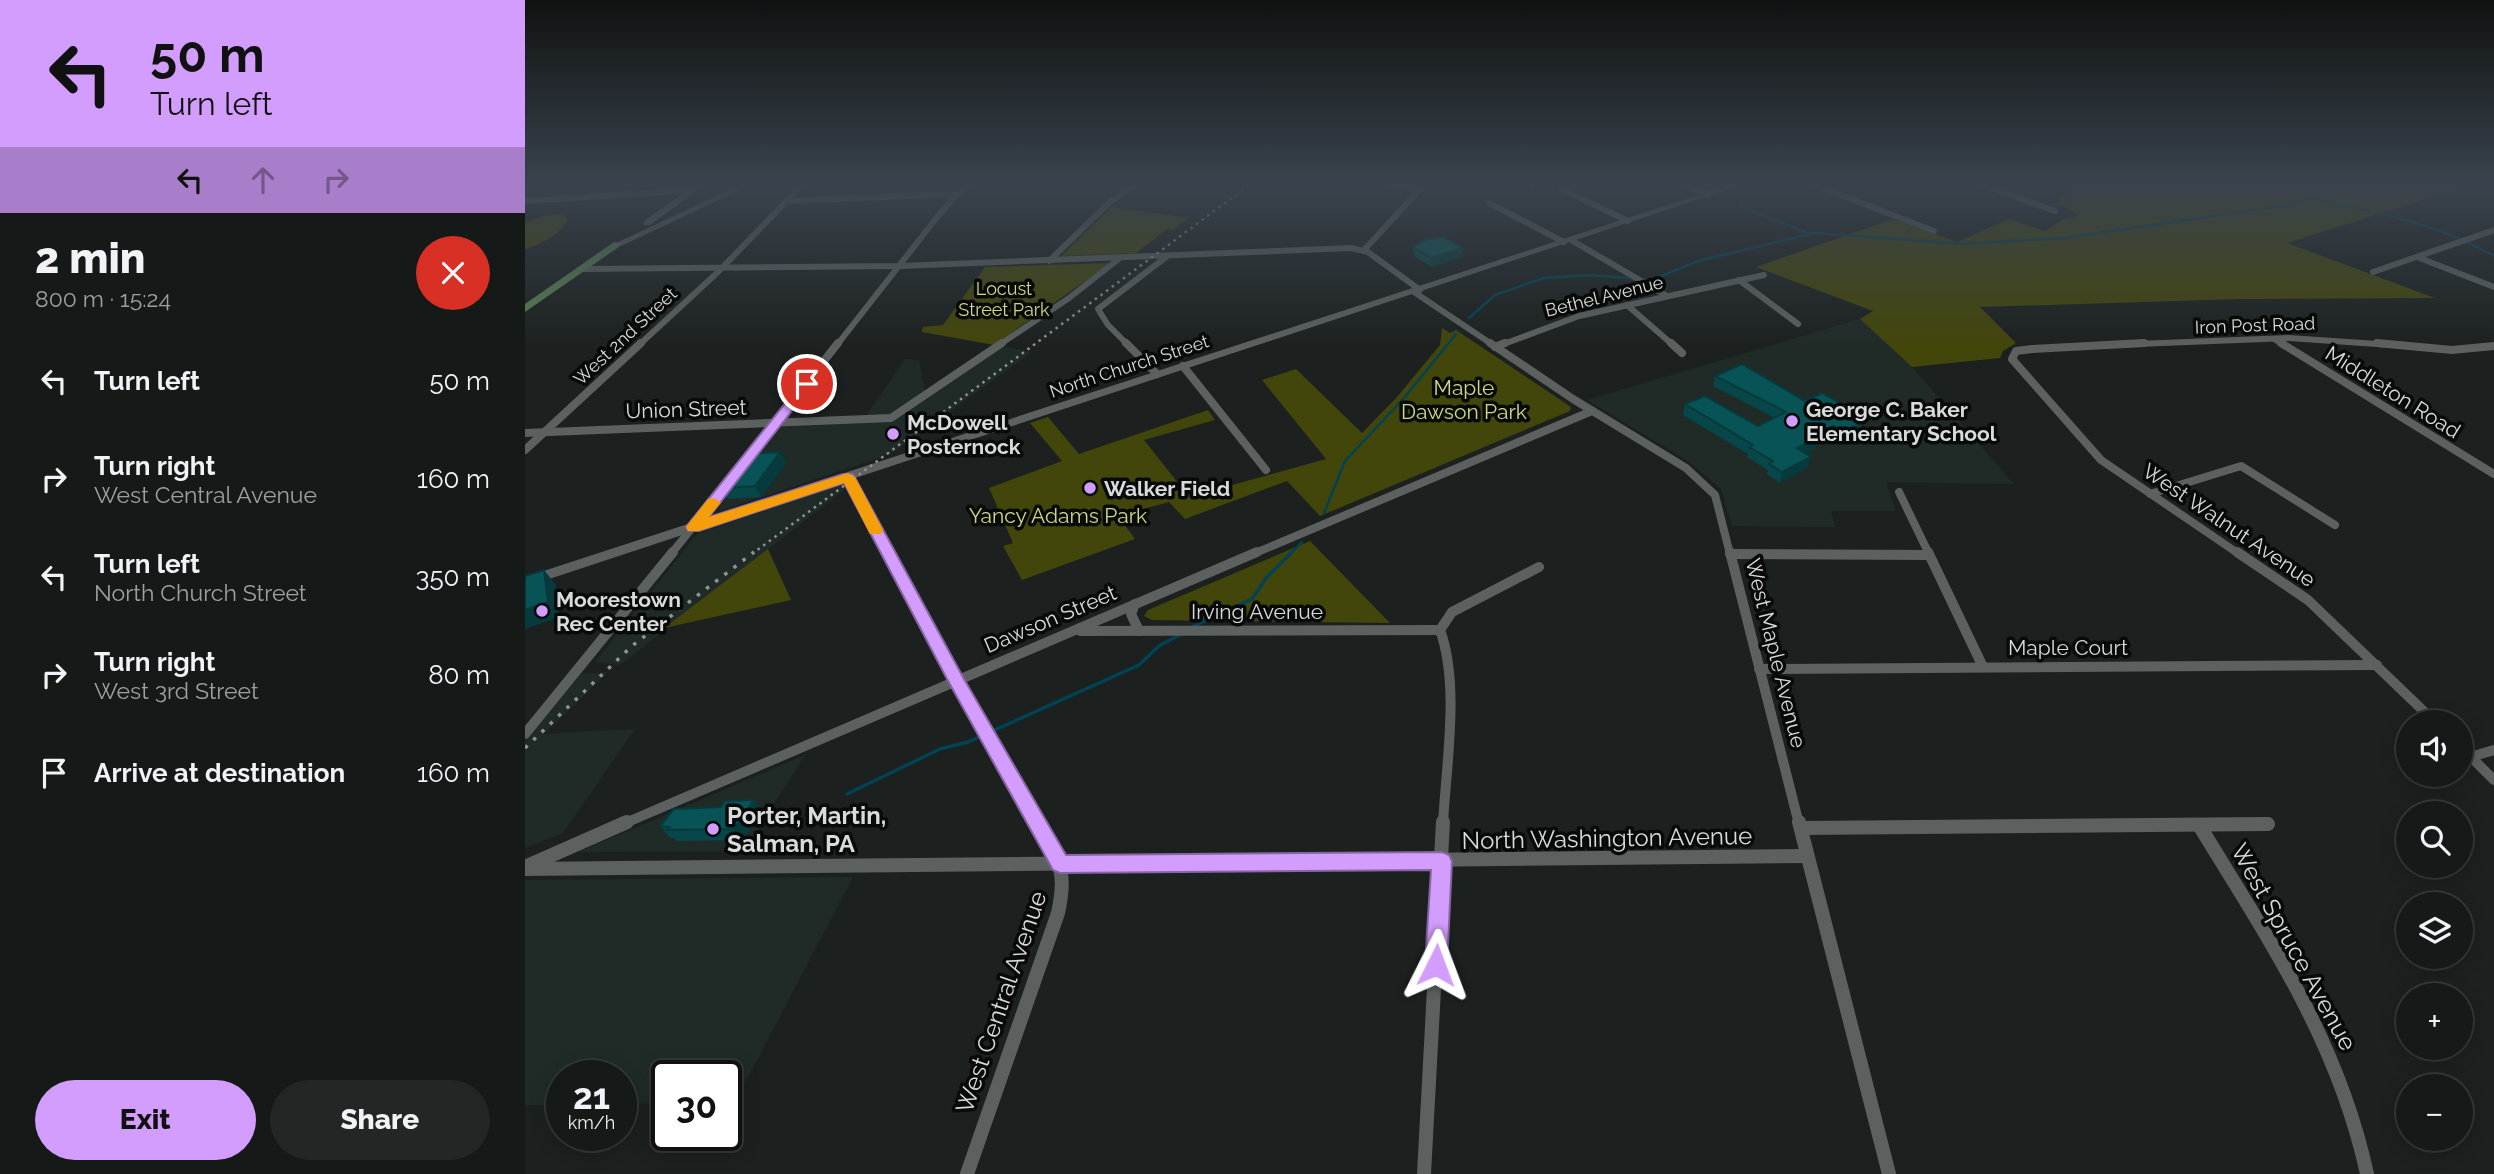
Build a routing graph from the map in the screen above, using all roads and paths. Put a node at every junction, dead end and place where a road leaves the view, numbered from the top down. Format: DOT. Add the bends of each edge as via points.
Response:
graph roads {
  1 [pos="627,238"];
  2 [pos="631,238"];
  3 [pos="751,238"];
  4 [pos="922,238"];
  5 [pos="1073,238"];
  6 [pos="1375,238"];
  7 [pos="1561,238"];
  8 [pos="1578,238"];
  9 [pos="2471,238"];
  10 [pos="1568,241"];
  11 [pos="618,244"];
  12 [pos="1364,250"];
  13 [pos="1167,256"];
  14 [pos="2417,256"];
  15 [pos="1119,258"];
  16 [pos="1049,261"];
  17 [pos="900,266"];
  18 [pos="721,268"];
  19 [pos="582,269"];
  20 [pos="2373,272"];
  21 [pos="1764,275"];
  22 [pos="1739,280"];
  23 [pos="2494,287"];
  24 [pos="1417,291"];
  25 [pos="1667,296"];
  26 [pos="1627,305"];
  27 [pos="525,309"];
  28 [pos="1798,324"];
  29 [pos="2274,339"];
  30 [pos="2494,346"];
  31 [pos="1495,347"];
  32 [pos="2016,351"];
  33 [pos="1682,353"];
  34 [pos="1183,366"];
  35 [pos="1157,374"];
  36 [pos="1592,411"];
  37 [pos="776,423"];
  38 [pos="545,432"];
  39 [pos="525,433"];
  40 [pos="525,450"];
  41 [pos="1266,470"];
  42 [pos="2494,474"];
  43 [pos="848,477"];
  44 [pos="1899,492"];
  45 [pos="2150,494"];
  46 [pos="2335,525"];
  47 [pos="694,527"];
  48 [pos="1730,554"];
  49 [pos="1929,555"];
  50 [pos="1539,567"];
  51 [pos="525,582"];
  52 [pos="1135,604"];
  53 [pos="1440,630"];
  54 [pos="1074,631"];
  55 [pos="1139,631"];
  56 [pos="2377,665"];
  57 [pos="1983,667"];
  58 [pos="1759,669"];
  59 [pos="955,679"];
  60 [pos="2423,710"];
  61 [pos="525,734"];
  62 [pos="2494,750"];
  63 [pos="2473,756"];
  64 [pos="2473,760"];
  65 [pos="2494,780"];
  66 [pos="2269,824"];
  67 [pos="2199,825"];
  68 [pos="1801,828"];
  69 [pos="1807,856"];
  70 [pos="1442,861"];
  71 [pos="1060,864"];
  72 [pos="525,868"];
  73 [pos="967,1174"];
  74 [pos="1424,1174"];
  75 [pos="1889,1174"];
  76 [pos="2367,1174"];
  1 -- 11 [label="main road"];
  2 -- 11 [label="main road"];
  3 -- 18 [label="street, West 2nd Street"];
  4 -- 17 [label="street"];
  5 -- 16 [label="street"];
  6 -- 12 [label="street"];
  7 -- 10 [label="street"];
  8 -- 10 [label="main road, North Church Street"];
  9 -- 14 [label="street"];
  10 -- 24 [label="main road, North Church Street"];
  10 -- 25 [label="street"];
  11 -- 19 [label="main road"];
  12 -- 13 [label="street"];
  12 -- 24 [label="street, West Maple Avenue"];
  13 -- 15 [label="street"];
  13 -- 35 [label="street" via="1098,309"];
  14 -- 20 [label="street"];
  14 -- 23 [label="street"];
  15 -- 16 [label="street"];
  15 -- 37 [label="street, Union Street" via="1069,298 891,418"];
  16 -- 17 [label="street"];
  17 -- 18 [label="street"];
  17 -- 37 [label="street"];
  18 -- 19 [label="street"];
  18 -- 38 [label="street, West 2nd Street"];
  19 -- 27 [label="main road"];
  21 -- 22 [label="street, Bethel Avenue"];
  22 -- 25 [label="street, Bethel Avenue"];
  22 -- 28 [label="street"];
  24 -- 31 [label="street, West Maple Avenue"];
  24 -- 34 [label="main road, North Church Street"];
  25 -- 26 [label="street, Bethel Avenue"];
  26 -- 31 [label="street, Bethel Avenue" via="1569,318"];
  26 -- 33 [label="street"];
  29 -- 30 [label="street, Iron Post Road" via="2340,339 2442,350"];
  29 -- 32 [label="street, Iron Post Road"];
  29 -- 42 [label="street, Middleton Road"];
  31 -- 36 [label="street, West Maple Avenue"];
  32 -- 45 [label="street, West Walnut Avenue" via="2013,359 2019,368 2101,460"];
  34 -- 35 [label="main road, North Church Street"];
  34 -- 41 [label="street"];
  35 -- 43 [label="main road, North Church Street"];
  36 -- 48 [label="street, West Maple Avenue" via="1686,468 1711,491"];
  36 -- 52 [label="street, Dawson Street"];
  37 -- 38 [label="street, Union Street"];
  37 -- 47 [label="street"];
  38 -- 39 [label="street, Union Street"];
  38 -- 40 [label="street, West 2nd Street"];
  43 -- 47 [label="main road, North Church Street"];
  43 -- 59 [label="street, West Central Avenue"];
  44 -- 49 [label="street"];
  45 -- 46 [label="street" via="2241,466"];
  45 -- 56 [label="street, West Walnut Avenue" via="2308,600"];
  47 -- 51 [label="main road, North Church Street"];
  47 -- 61 [label="street"];
  48 -- 49 [label="street"];
  48 -- 58 [label="street, West Maple Avenue"];
  49 -- 57 [label="street"];
  50 -- 53 [label="street" via="1451,612"];
  52 -- 54 [label="street, Dawson Street"];
  52 -- 55 [label="street" via="1131,614"];
  53 -- 55 [label="street, Irving Avenue"];
  53 -- 70 [label="street" via="1447,649 1448,719"];
  54 -- 55 [label="street, Irving Avenue"];
  54 -- 59 [label="street, Dawson Street"];
  56 -- 57 [label="street, Maple Court"];
  56 -- 60 [label="street, West Walnut Avenue"];
  57 -- 58 [label="street, Maple Court"];
  58 -- 68 [label="street, West Maple Avenue"];
  59 -- 71 [label="street, West Central Avenue"];
  59 -- 72 [label="street, Dawson Street"];
  62 -- 63 [label="street"];
  64 -- 65 [label="street"];
  66 -- 67 [label="street"];
  67 -- 68 [label="street"];
  67 -- 76 [label="street, West Spruce Avenue" via="2328,1049 2352,1108"];
  68 -- 69 [label="street, West Maple Avenue"];
  69 -- 70 [label="street, North Washington Avenue"];
  69 -- 75 [label="street, West Maple Avenue"];
  70 -- 71 [label="street, North Washington Avenue"];
  70 -- 74 [label="street"];
  71 -- 72 [label="street, North Washington Avenue"];
  71 -- 73 [label="street, West Central Avenue" via="1064,886 1058,913"];
}
